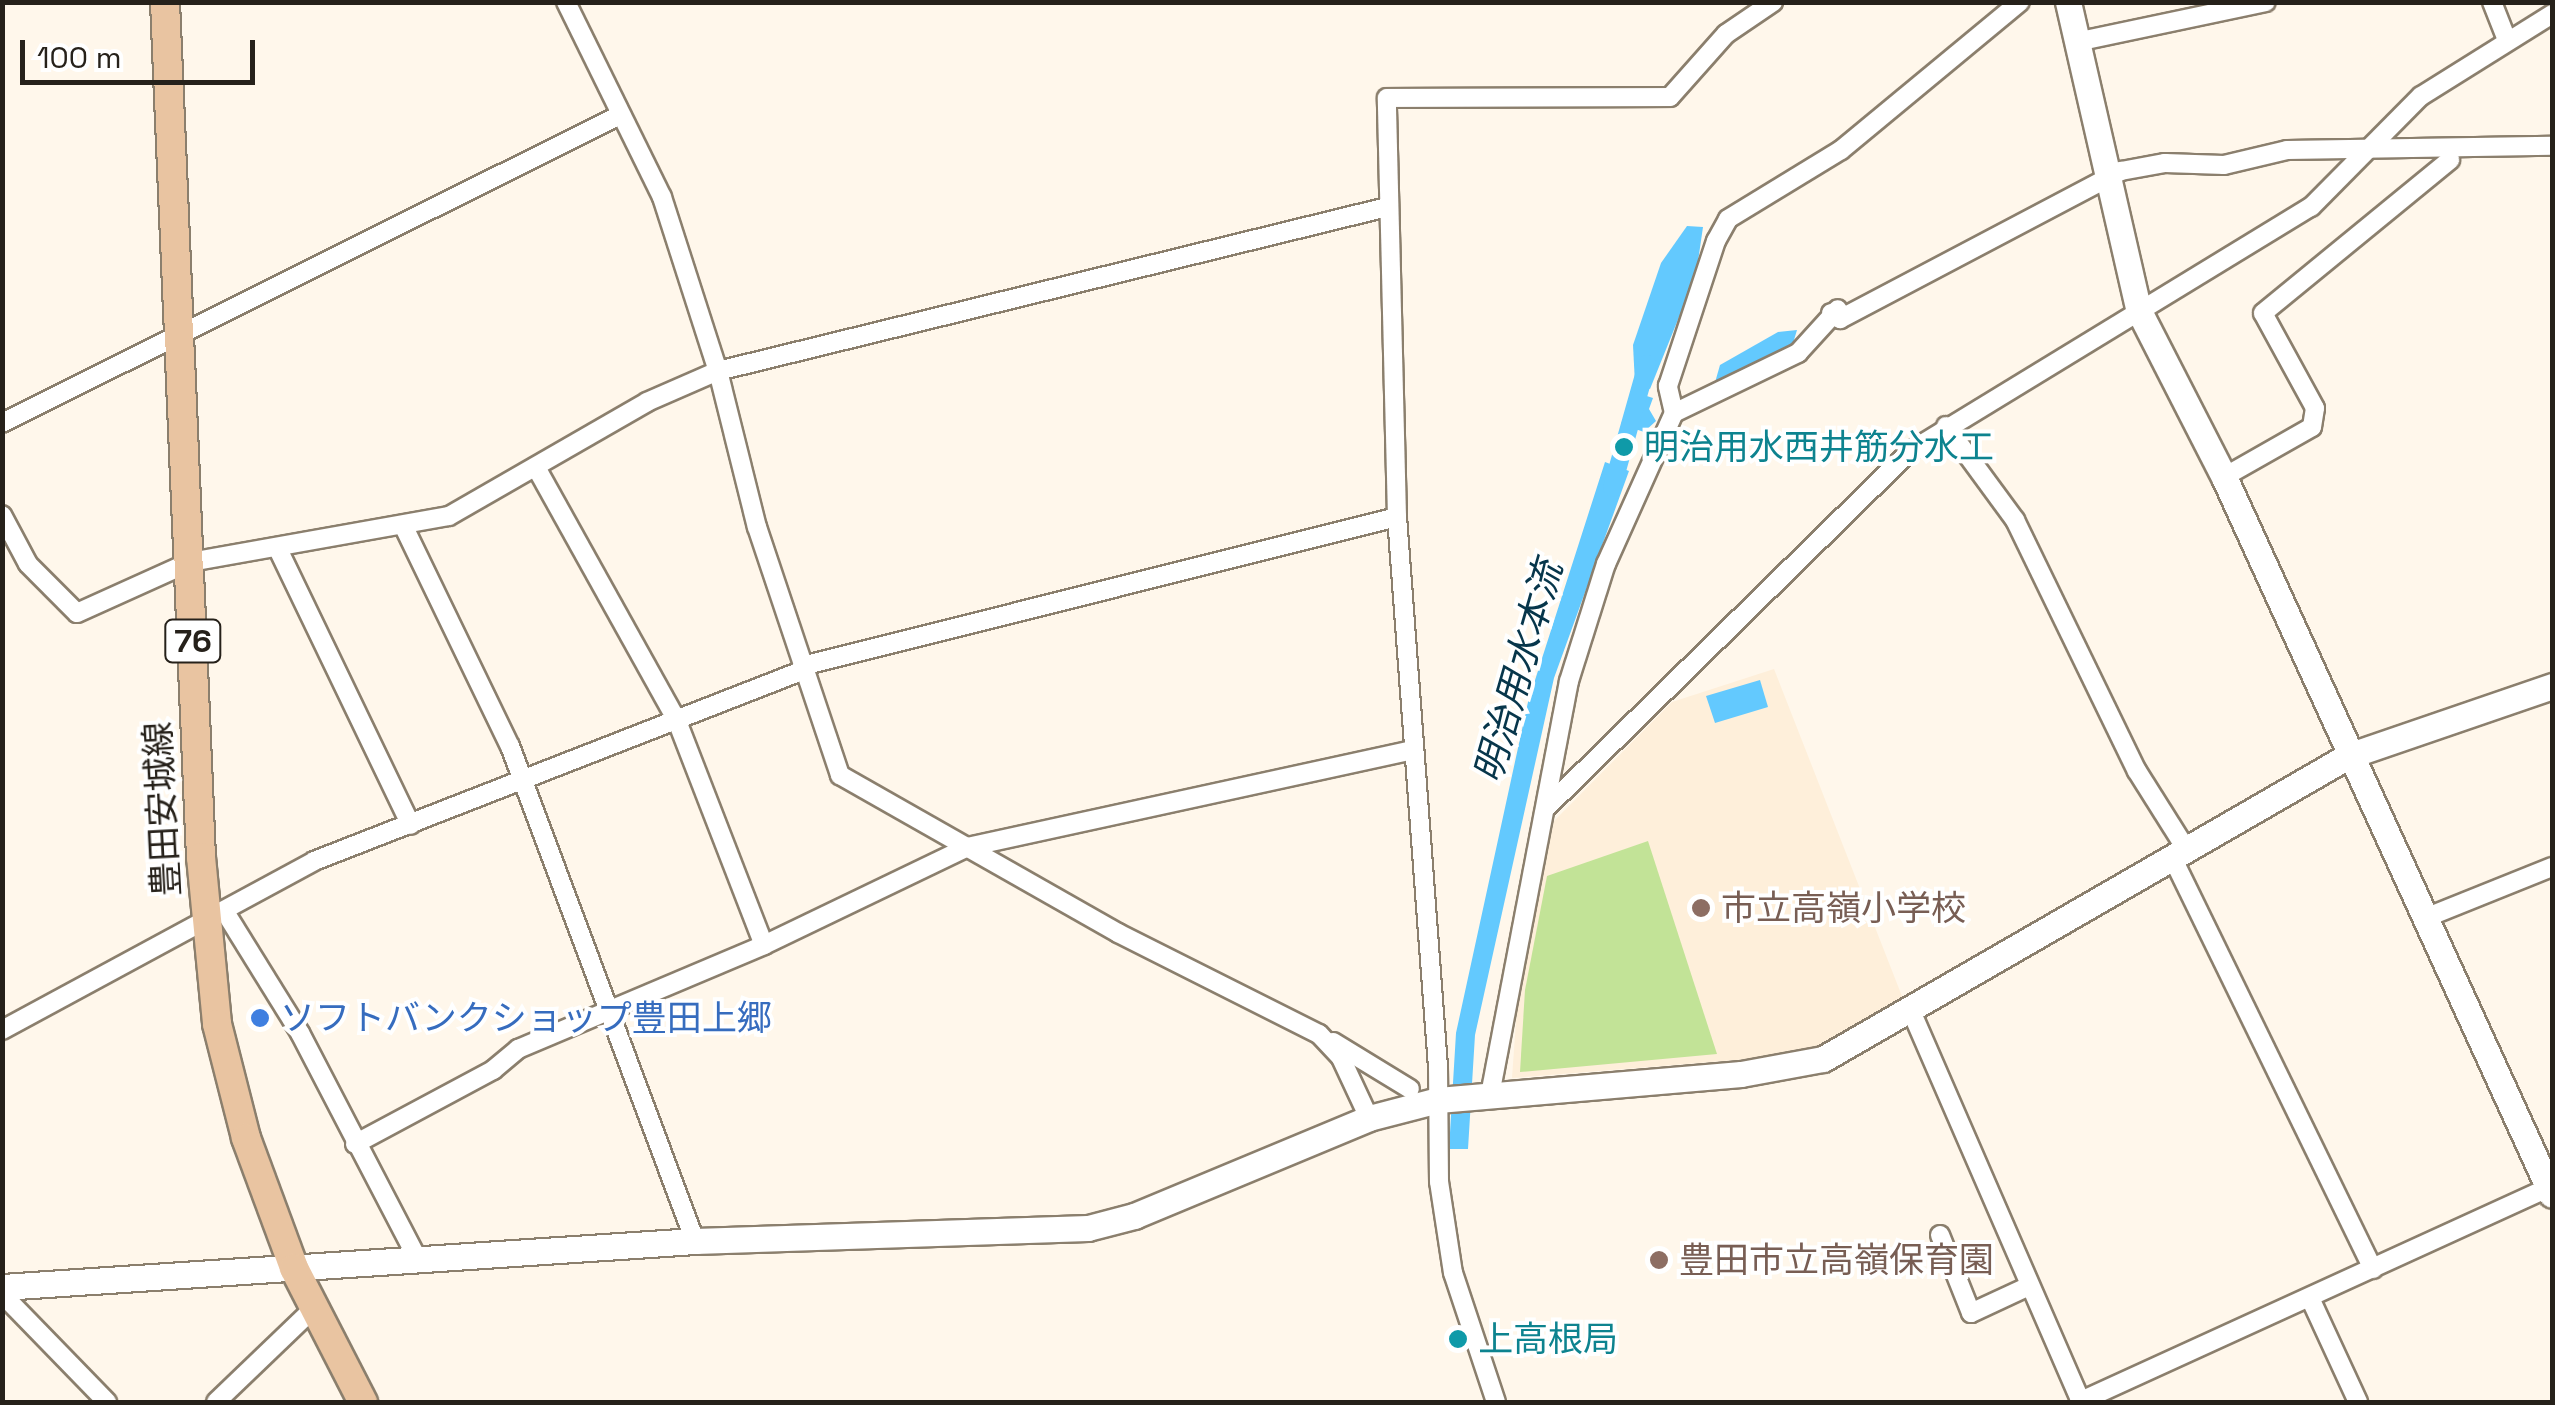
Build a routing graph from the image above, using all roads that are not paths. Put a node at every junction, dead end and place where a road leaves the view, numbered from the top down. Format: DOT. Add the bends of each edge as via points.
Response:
graph roads {
  1 [pos="165,2"];
  2 [pos="566,2"];
  3 [pos="1772,2"];
  4 [pos="2020,2"];
  5 [pos="2068,2"];
  6 [pos="2266,2"];
  7 [pos="2492,2"];
  8 [pos="2552,14"];
  9 [pos="2508,40"];
  10 [pos="2076,42"];
  11 [pos="620,116"];
  12 [pos="2552,146"];
  13 [pos="2552,156"];
  14 [pos="2362,158"];
  15 [pos="2450,160"];
  16 [pos="2104,172"];
  17 [pos="1387,207"];
  18 [pos="2139,311"];
  19 [pos="179,336"];
  20 [pos="718,371"];
  21 [pos="1674,414"];
  22 [pos="2,423"];
  23 [pos="1946,426"];
  24 [pos="537,469"];
  25 [pos="2224,477"];
  26 [pos="2,515"];
  27 [pos="1397,518"];
  28 [pos="403,525"];
  29 [pos="278,549"];
  30 [pos="190,562"];
  31 [pos="803,668"];
  32 [pos="2552,686"];
  33 [pos="677,721"];
  34 [pos="1412,750"];
  35 [pos="2348,756"];
  36 [pos="524,783"];
  37 [pos="1547,807"];
  38 [pos="411,825"];
  39 [pos="968,846"];
  40 [pos="2181,856"];
  41 [pos="2552,868"];
  42 [pos="215,916"];
  43 [pos="2425,918"];
  44 [pos="764,944"];
  45 [pos="612,1010"];
  46 [pos="1912,1013"];
  47 [pos="2,1030"];
  48 [pos="1319,1034"];
  49 [pos="1410,1088"];
  50 [pos="1462,1098"];
  51 [pos="1369,1118"];
  52 [pos="355,1144"];
  53 [pos="2551,1190"];
  54 [pos="1940,1235"];
  55 [pos="695,1241"];
  56 [pos="418,1260"];
  57 [pos="294,1268"];
  58 [pos="2373,1269"];
  59 [pos="2027,1286"];
  60 [pos="2,1290"];
  61 [pos="2310,1298"];
  62 [pos="312,1310"];
  63 [pos="107,1402"];
  64 [pos="216,1402"];
  65 [pos="363,1402"];
  66 [pos="1496,1402"];
  67 [pos="2080,1402"];
  68 [pos="2358,1402"];
  1 -- 19 [label="main road, 豊田安城線 / 76"];
  2 -- 11 [label="street"];
  3 -- 17 [label="street" via="1726,34 1670,97 1387,98"];
  4 -- 21 [label="street" via="1840,150 1728,219 1668,386"];
  5 -- 10 [label="street"];
  6 -- 10 [label="street"];
  7 -- 9 [label="street"];
  8 -- 9 [label="street"];
  9 -- 14 [label="street" via="2421,96"];
  10 -- 16 [label="street"];
  11 -- 19 [label="street"];
  11 -- 20 [label="street" via="662,197"];
  12 -- 14 [label="street"];
  13 -- 15 [label="street"];
  14 -- 15 [label="street"];
  14 -- 16 [label="street" via="2287,150 2224,165 2165,163"];
  14 -- 18 [label="street" via="2311,208"];
  15 -- 25 [label="street" via="2263,312 2315,408 2312,427"];
  16 -- 18 [label="street"];
  16 -- 21 [label="street" via="1840,319 1831,313 1798,354"];
  17 -- 20 [label="street"];
  17 -- 27 [label="street"];
  18 -- 23 [label="street"];
  18 -- 25 [label="street"];
  19 -- 22 [label="street"];
  19 -- 30 [label="main road, 豊田安城線 / 76"];
  20 -- 24 [label="street" via="647,402"];
  20 -- 31 [label="street" via="756,527"];
  21 -- 37 [label="street" via="1606,564 1569,681"];
  23 -- 37 [label="street" via="1909,452"];
  23 -- 40 [label="street" via="2015,520"];
  24 -- 28 [label="street" via="448,516"];
  24 -- 33 [label="street"];
  25 -- 35 [label="street"];
  26 -- 30 [label="street" via="28,564 77,614"];
  27 -- 31 [label="street"];
  27 -- 34 [label="street"];
  28 -- 29 [label="street"];
  28 -- 36 [label="street"];
  29 -- 30 [label="street"];
  29 -- 38 [label="street"];
  30 -- 42 [label="main road, 豊田安城線 / 76"];
  31 -- 33 [label="street"];
  31 -- 39 [label="street" via="840,775"];
  32 -- 35 [label="street"];
  33 -- 36 [label="street"];
  33 -- 44 [label="street"];
  34 -- 39 [label="street"];
  34 -- 50 [label="street"];
  35 -- 40 [label="street"];
  35 -- 43 [label="street"];
  36 -- 38 [label="street"];
  36 -- 45 [label="street"];
  37 -- 50 [label="street"];
  38 -- 42 [label="street" via="314,861"];
  39 -- 44 [label="street"];
  39 -- 48 [label="street"];
  40 -- 46 [label="street"];
  40 -- 58 [label="street"];
  41 -- 43 [label="street"];
  42 -- 47 [label="street"];
  42 -- 52 [label="street" via="300,1033"];
  42 -- 57 [label="main road, 豊田安城線 / 76" via="224,1062"];
  43 -- 53 [label="street"];
  44 -- 45 [label="street"];
  45 -- 52 [label="street" via="518,1050"];
  45 -- 55 [label="street"];
  46 -- 50 [label="street" via="1822,1059 1741,1074"];
  46 -- 59 [label="street"];
  48 -- 49 [label="street"];
  48 -- 51 [label="street" via="1341,1058"];
  50 -- 51 [label="street"];
  50 -- 66 [label="street" via="1439,1182 1453,1273"];
  51 -- 55 [label="street" via="1099,1226"];
  52 -- 56 [label="street"];
  53 -- 58 [label="street"];
  54 -- 59 [label="street" via="1971,1313"];
  55 -- 56 [label="street"];
  56 -- 57 [label="street"];
  57 -- 60 [label="street"];
  57 -- 62 [label="main road, 豊田安城線 / 76"];
  58 -- 61 [label="street"];
  59 -- 67 [label="street"];
  60 -- 63 [label="street"];
  61 -- 67 [label="street"];
  61 -- 68 [label="street"];
  62 -- 64 [label="street"];
  62 -- 65 [label="main road, 豊田安城線 / 76"];
}
